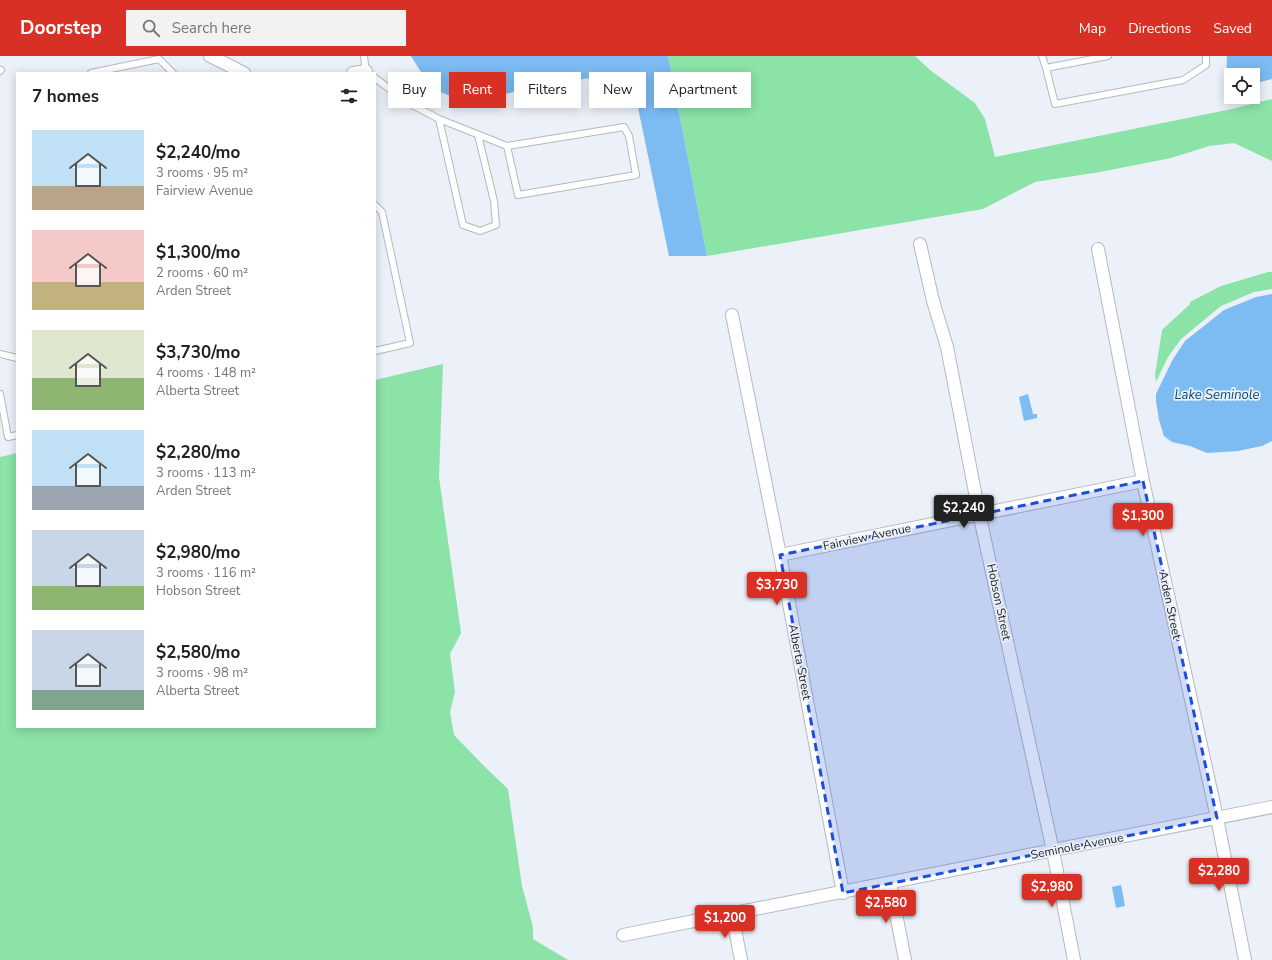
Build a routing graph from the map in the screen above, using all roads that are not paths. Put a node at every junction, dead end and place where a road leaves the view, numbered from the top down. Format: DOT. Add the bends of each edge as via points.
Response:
graph roads {
  1 [pos="210,56"];
  2 [pos="364,56"];
  3 [pos="1042,56"];
  4 [pos="1108,56"];
  5 [pos="1206,56"];
  6 [pos="1046,68"];
  7 [pos="96,72"];
  8 [pos="172,72"];
  9 [pos="242,72"];
  10 [pos="368,72"];
  11 [pos="376,79"];
  12 [pos="438,119"];
  13 [pos="478,135"];
  14 [pos="508,146"];
  15 [pos="376,206"];
  16 [pos="920,244"];
  17 [pos="1098,249"];
  18 [pos="732,315"];
  19 [pos="376,351"];
  20 [pos="0,354"];
  21 [pos="16,358"];
  22 [pos="0,394"];
  23 [pos="16,435"];
  24 [pos="1143,481"];
  25 [pos="979,514"];
  26 [pos="780,555"];
  27 [pos="1272,807"];
  28 [pos="1217,818"];
  29 [pos="1052,851"];
  30 [pos="890,883"];
  31 [pos="843,893"];
  32 [pos="732,914"];
  33 [pos="623,935"];
  34 [pos="741,960"];
  35 [pos="905,960"];
  36 [pos="1074,960"];
  37 [pos="1245,960"];
  1 -- 9 [label="street"];
  2 -- 10 [label="lane"];
  3 -- 6 [label="lane"];
  4 -- 6 [label="lane"];
  5 -- 6 [label="lane" via="1206,65 1183,80 1055,104"];
  7 -- 8 [label="lane" via="159,59"];
  11 -- 12 [label="lane" via="407,102"];
  12 -- 13 [label="lane"];
  12 -- 13 [label="lane" via="463,225 480,231 496,225 494,201"];
  13 -- 14 [label="lane"];
  14 -- 14 [label="lane" via="624,127 629,136 636,175 518,195"];
  15 -- 19 [label="lane" via="382,212 410,343"];
  16 -- 25 [label="street, Hobson Street" via="947,347"];
  17 -- 24 [label="street, Arden Street"];
  18 -- 26 [label="street, Alberta Street"];
  20 -- 21 [label="lane"];
  22 -- 23 [label="lane" via="8,437"];
  24 -- 25 [label="street, Fairview Avenue"];
  24 -- 28 [label="street, Arden Street"];
  25 -- 26 [label="street, Fairview Avenue"];
  25 -- 29 [label="street, Hobson Street"];
  26 -- 31 [label="street, Alberta Street"];
  27 -- 28 [label="street, Seminole Avenue"];
  28 -- 29 [label="street, Seminole Avenue"];
  28 -- 37 [label="street, Arden Street"];
  29 -- 30 [label="street, Seminole Avenue"];
  29 -- 36 [label="street, Hobson Street"];
  30 -- 31 [label="street, Seminole Avenue"];
  30 -- 35 [label="street"];
  31 -- 32 [label="street, Seminole Avenue"];
  32 -- 33 [label="street, Seminole Avenue"];
  32 -- 34 [label="street"];
}
